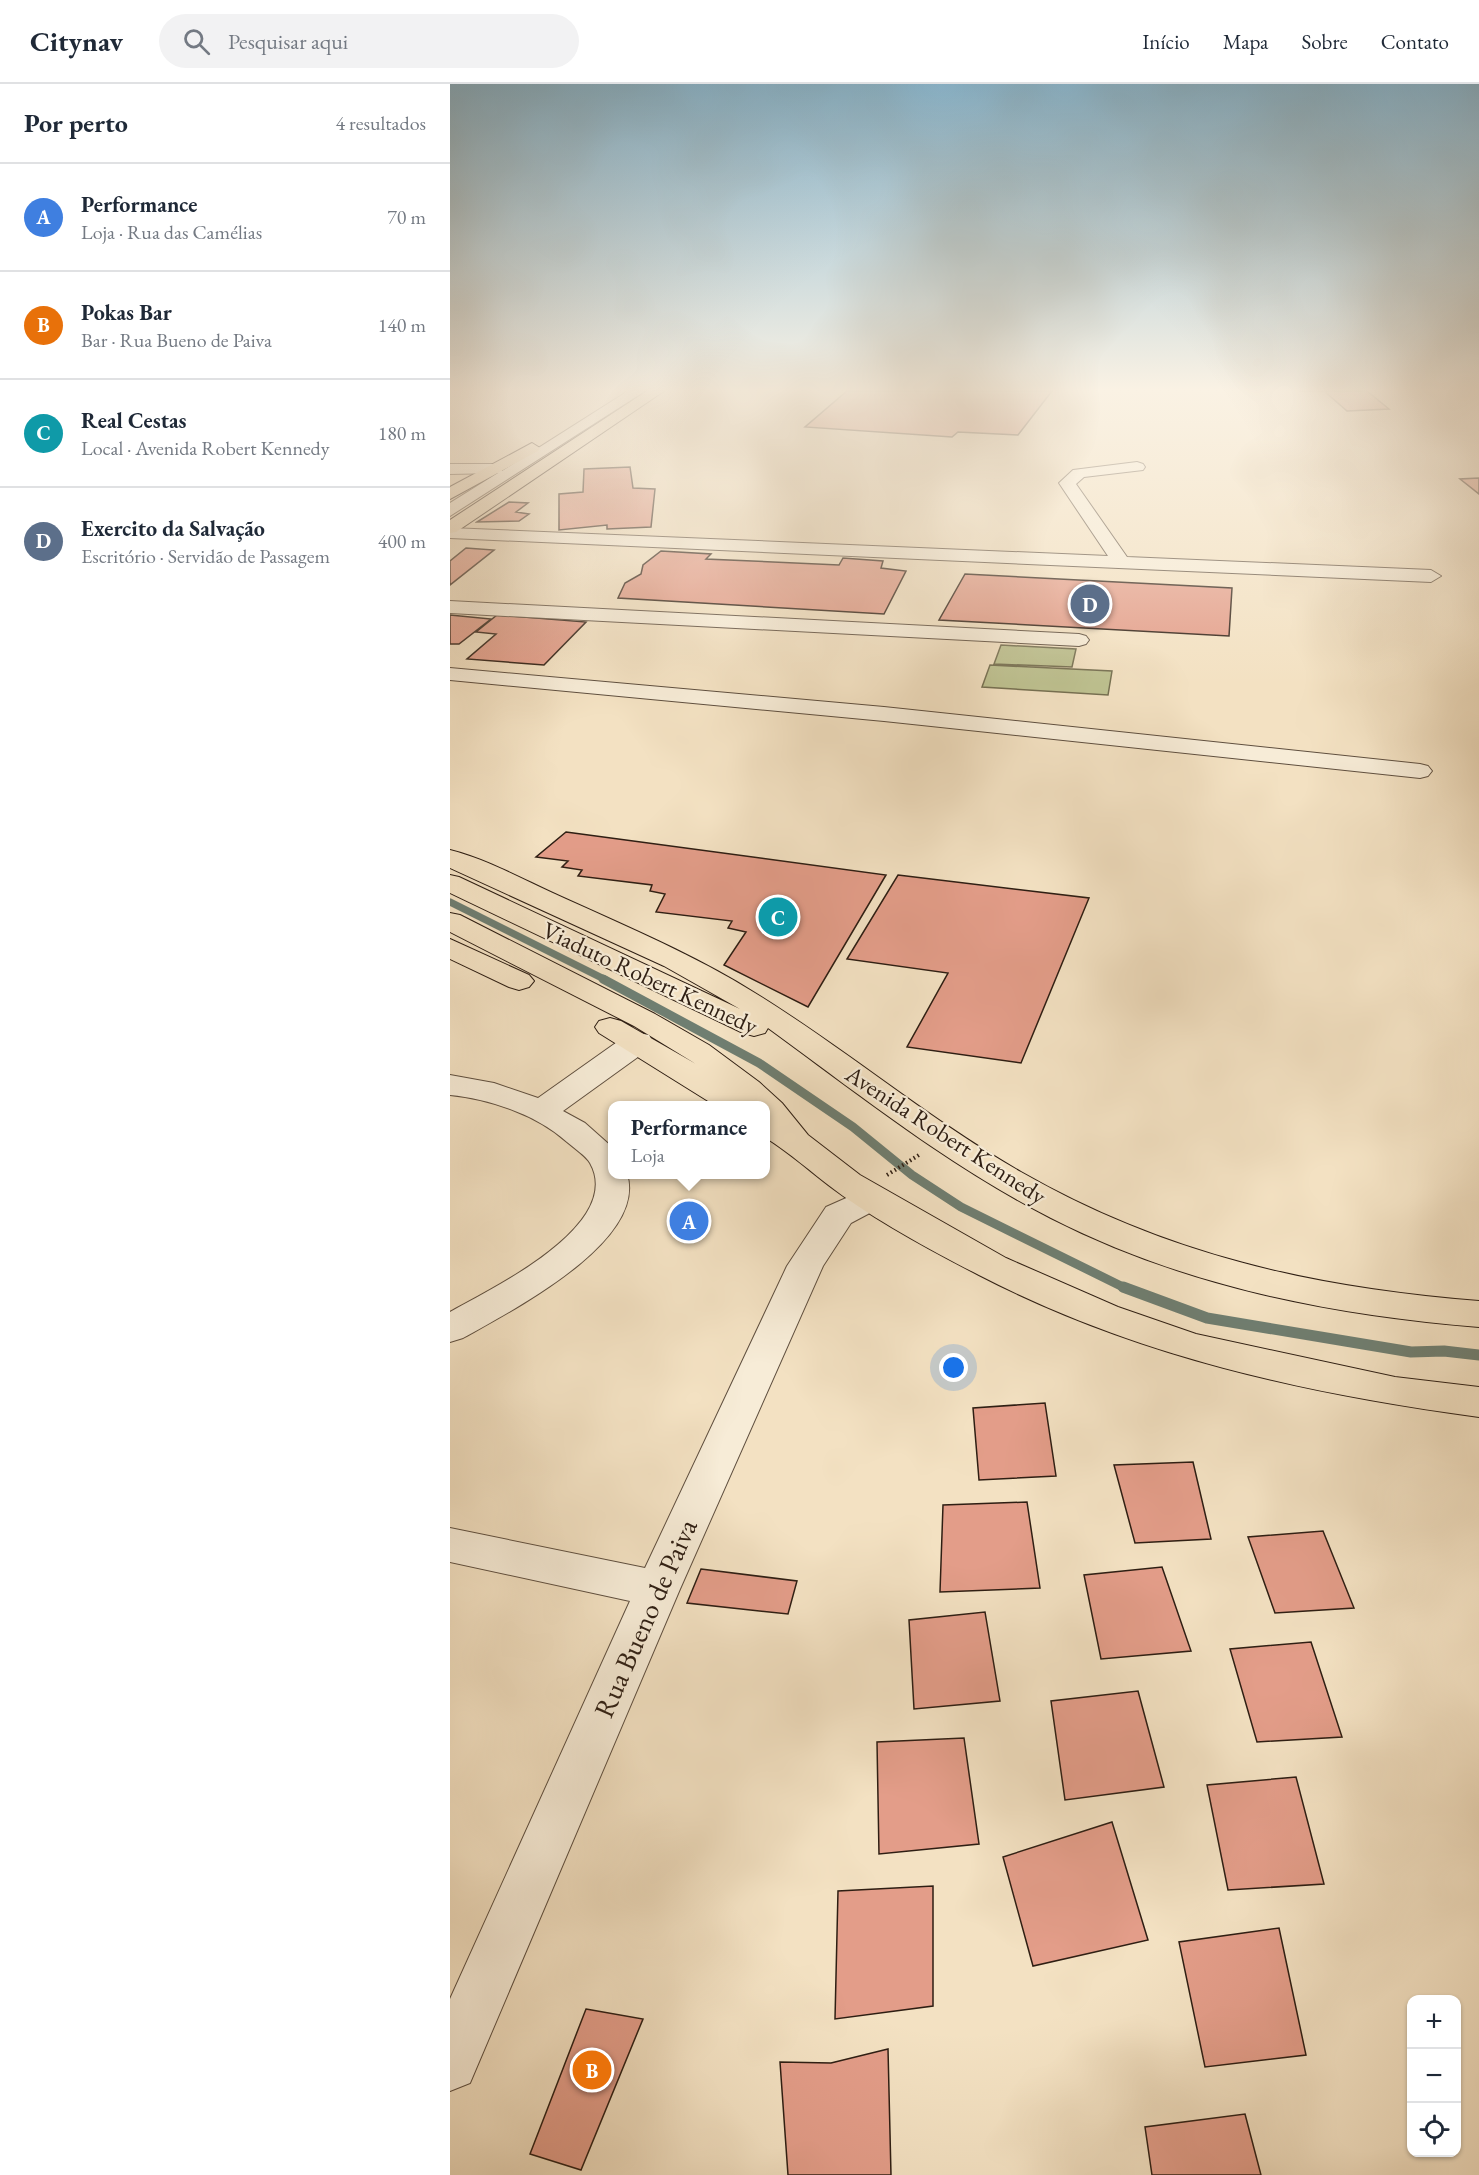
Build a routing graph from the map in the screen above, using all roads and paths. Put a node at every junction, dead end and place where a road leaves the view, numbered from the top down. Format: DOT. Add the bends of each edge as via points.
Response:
graph roads {
  1 [pos="485,489"];
  2 [pos="510,489"];
  3 [pos="1071,489"];
  4 [pos="450,511"];
  5 [pos="450,528"];
  6 [pos="450,533"];
  7 [pos="1121,562"];
  8 [pos="1431,576"];
  9 [pos="450,607"];
  10 [pos="1079,640"];
  11 [pos="454,662"];
  12 [pos="1420,771"];
  13 [pos="450,858"];
  14 [pos="450,884"];
  15 [pos="450,921"];
  16 [pos="450,948"];
  17 [pos="638,1042"];
  18 [pos="850,1074"];
  19 [pos="450,1085"];
  20 [pos="729,1101"];
  21 [pos="764,1101"];
  22 [pos="770,1107"];
  23 [pos="541,1111"];
  24 [pos="770,1127"];
  25 [pos="800,1145"];
  26 [pos="916,1158"];
  27 [pos="608,1163"];
  28 [pos="613,1179"];
  29 [pos="881,1185"];
  30 [pos="1479,1314"];
  31 [pos="450,1329"];
  32 [pos="1479,1402"];
  33 [pos="450,1545"];
  34 [pos="658,1589"];
  35 [pos="450,2063"];
  1 -- 4 [label="street"];
  2 -- 5 [label="main road"];
  3 -- 7 [label="street"];
  6 -- 7 [label="street"];
  7 -- 8 [label="street" via="1293,577"];
  9 -- 10 [label="street"];
  11 -- 12 [label="street" via="884,714"];
  13 -- 18 [label="main road, Avenida Robert Kennedy" via="710,979 795,1033"];
  14 -- 18 [label="main road, Viaduto Robert Kennedy"];
  15 -- 21 [label="main road, Viaduto Robert Kennedy" via="671,1034 720,1064"];
  16 -- 17 [label="main road"];
  17 -- 20 [label="main road"];
  17 -- 23 [label="street"];
  18 -- 30 [label="main road, Avenida Robert Kennedy" via="1045,1201 1174,1257 1269,1285 1352,1302"];
  19 -- 23 [label="street" via="496,1092"];
  22 -- 25 [label="main road, Viaduto Robert Kennedy"];
  23 -- 27 [label="street" via="592,1142"];
  24 -- 25 [label="main road"];
  25 -- 29 [label="main road" via="848,1183"];
  26 -- 29 [label="path"];
  28 -- 31 [label="street" via="614,1191 605,1215 581,1246 555,1268"];
  29 -- 32 [label="main road" via="993,1267 1147,1332 1284,1369"];
  29 -- 34 [label="street, Rua Bueno de Paiva" via="838,1215 815,1246"];
  33 -- 34 [label="street"];
  34 -- 35 [label="street, Rua Bueno de Paiva"];
}
